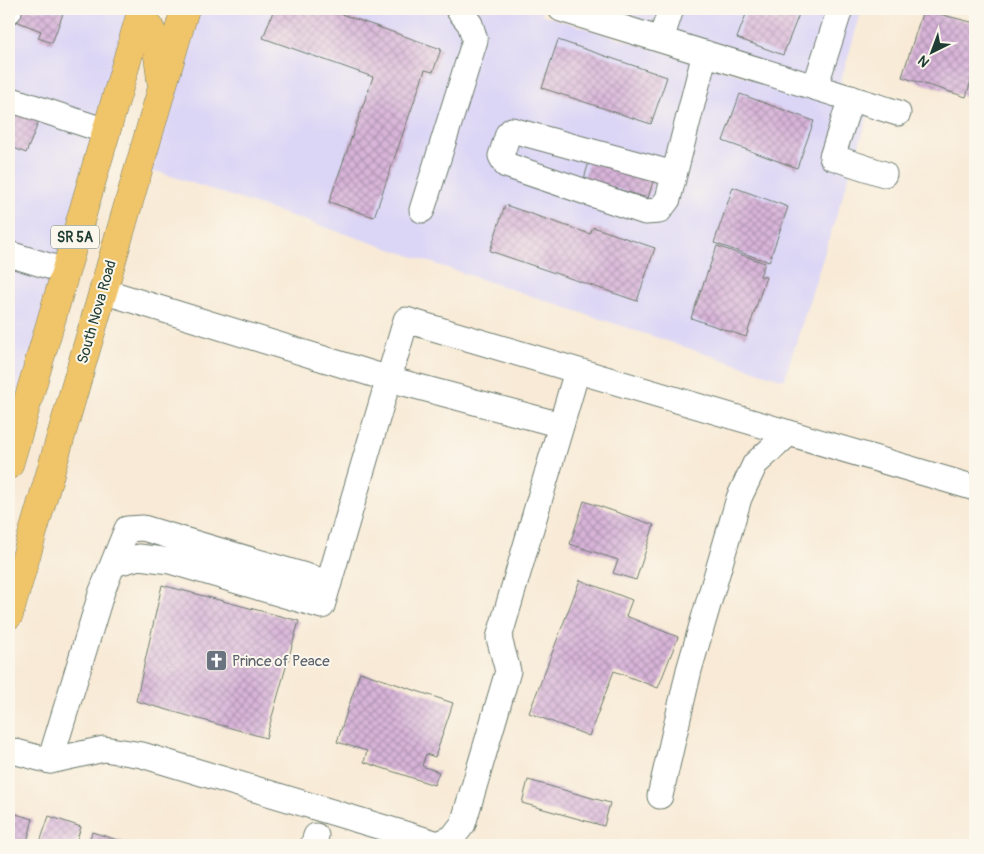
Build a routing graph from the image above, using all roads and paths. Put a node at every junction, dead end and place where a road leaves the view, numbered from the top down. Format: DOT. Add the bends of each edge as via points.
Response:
graph roads {
  1 [pos="186,9"];
  2 [pos="458,9"];
  3 [pos="561,9"];
  4 [pos="671,9"];
  5 [pos="840,9"];
  6 [pos="137,10"];
  7 [pos="661,39"];
  8 [pos="706,53"];
  9 [pos="816,87"];
  10 [pos="162,88"];
  11 [pos="851,98"];
  12 [pos="9,99"];
  13 [pos="898,114"];
  14 [pos="106,131"];
  15 [pos="674,174"];
  16 [pos="884,174"];
  17 [pos="422,210"];
  18 [pos="9,254"];
  19 [pos="65,271"];
  20 [pos="103,291"];
  21 [pos="577,371"];
  22 [pos="389,379"];
  23 [pos="562,425"];
  24 [pos="789,433"];
  25 [pos="9,465"];
  26 [pos="975,488"];
  27 [pos="9,615"];
  28 [pos="9,750"];
  29 [pos="50,761"];
  30 [pos="660,796"];
  1 -- 10 [label="main road, South Nova Road / SR 5A"];
  2 -- 17 [label="street" via="470,24 475,40"];
  3 -- 7 [label="street"];
  4 -- 7 [label="street"];
  5 -- 9 [label="street"];
  6 -- 10 [label="main road" via="150,24 156,40"];
  6 -- 14 [label="main road, SR 5A"];
  7 -- 8 [label="street"];
  8 -- 9 [label="street"];
  8 -- 15 [label="street"];
  9 -- 11 [label="street"];
  10 -- 20 [label="main road, South Nova Road / SR 5A"];
  11 -- 13 [label="street"];
  11 -- 16 [label="street" via="832,157"];
  12 -- 14 [label="street"];
  14 -- 19 [label="main road, SR 5A"];
  15 -- 15 [label="street" via="668,199 659,211 645,212 506,165 501,156 512,130"];
  18 -- 19 [label="street"];
  19 -- 25 [label="main road, SR 5A"];
  20 -- 22 [label="street"];
  20 -- 27 [label="main road, South Nova Road / SR 5A"];
  21 -- 22 [label="street" via="406,320"];
  21 -- 23 [label="street"];
  21 -- 24 [label="street"];
  22 -- 23 [label="street"];
  22 -- 29 [label="street" via="325,595 143,528 127,529 102,591"];
  23 -- 29 [label="street" via="499,638 508,670 463,824 452,838 438,844 142,755 104,749"];
  24 -- 26 [label="street"];
  24 -- 30 [label="street" via="756,464 739,498 689,670"];
  28 -- 29 [label="street"];
}
